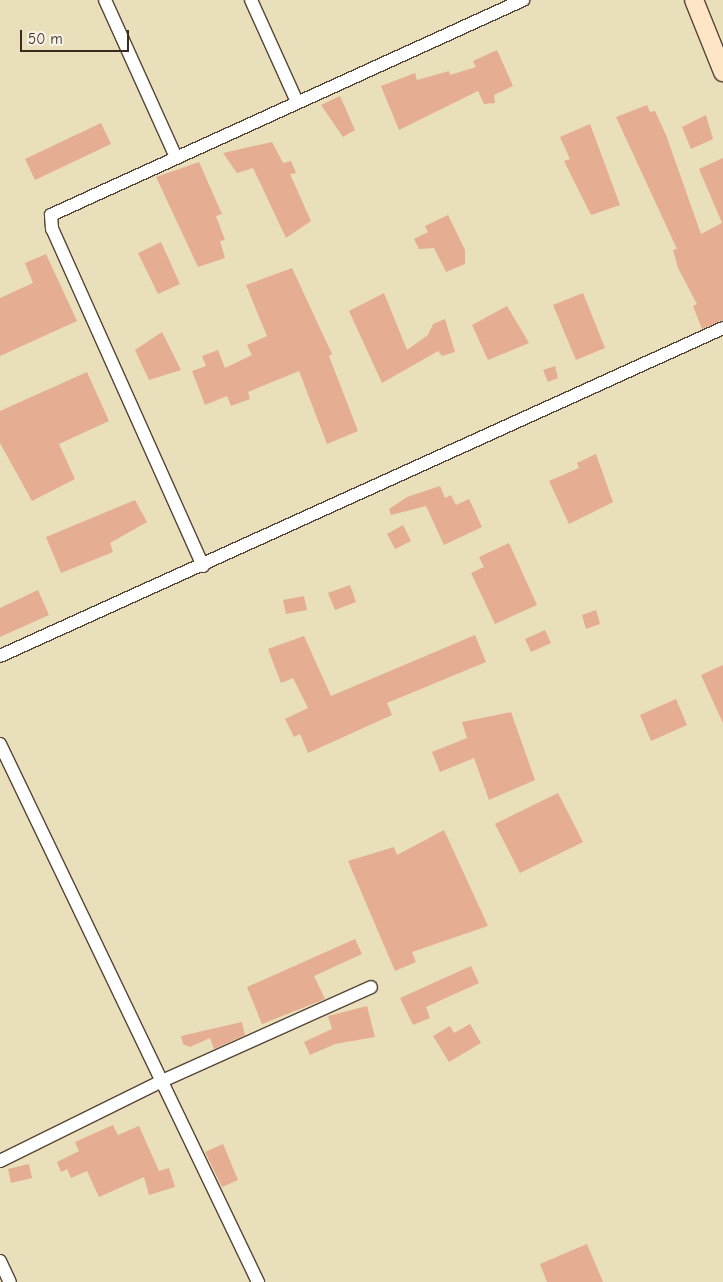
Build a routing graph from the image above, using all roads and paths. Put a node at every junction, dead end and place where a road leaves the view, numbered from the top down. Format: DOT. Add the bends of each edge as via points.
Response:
graph roads {
  1 [pos="105,0"];
  2 [pos="251,0"];
  3 [pos="523,0"];
  4 [pos="694,0"];
  5 [pos="723,72"];
  6 [pos="297,102"];
  7 [pos="176,157"];
  8 [pos="723,328"];
  9 [pos="204,566"];
  10 [pos="0,656"];
  11 [pos="0,744"];
  12 [pos="371,987"];
  13 [pos="162,1081"];
  14 [pos="0,1161"];
  15 [pos="0,1261"];
  16 [pos="10,1282"];
  17 [pos="258,1282"];
  1 -- 7 [label="street"];
  2 -- 6 [label="street"];
  3 -- 6 [label="street"];
  4 -- 5 [label="main road"];
  6 -- 7 [label="street"];
  7 -- 9 [label="street" via="55,212 50,219"];
  8 -- 9 [label="street"];
  9 -- 10 [label="street"];
  11 -- 13 [label="street"];
  12 -- 13 [label="street"];
  13 -- 14 [label="street"];
  13 -- 17 [label="street"];
  15 -- 16 [label="street"];
}
